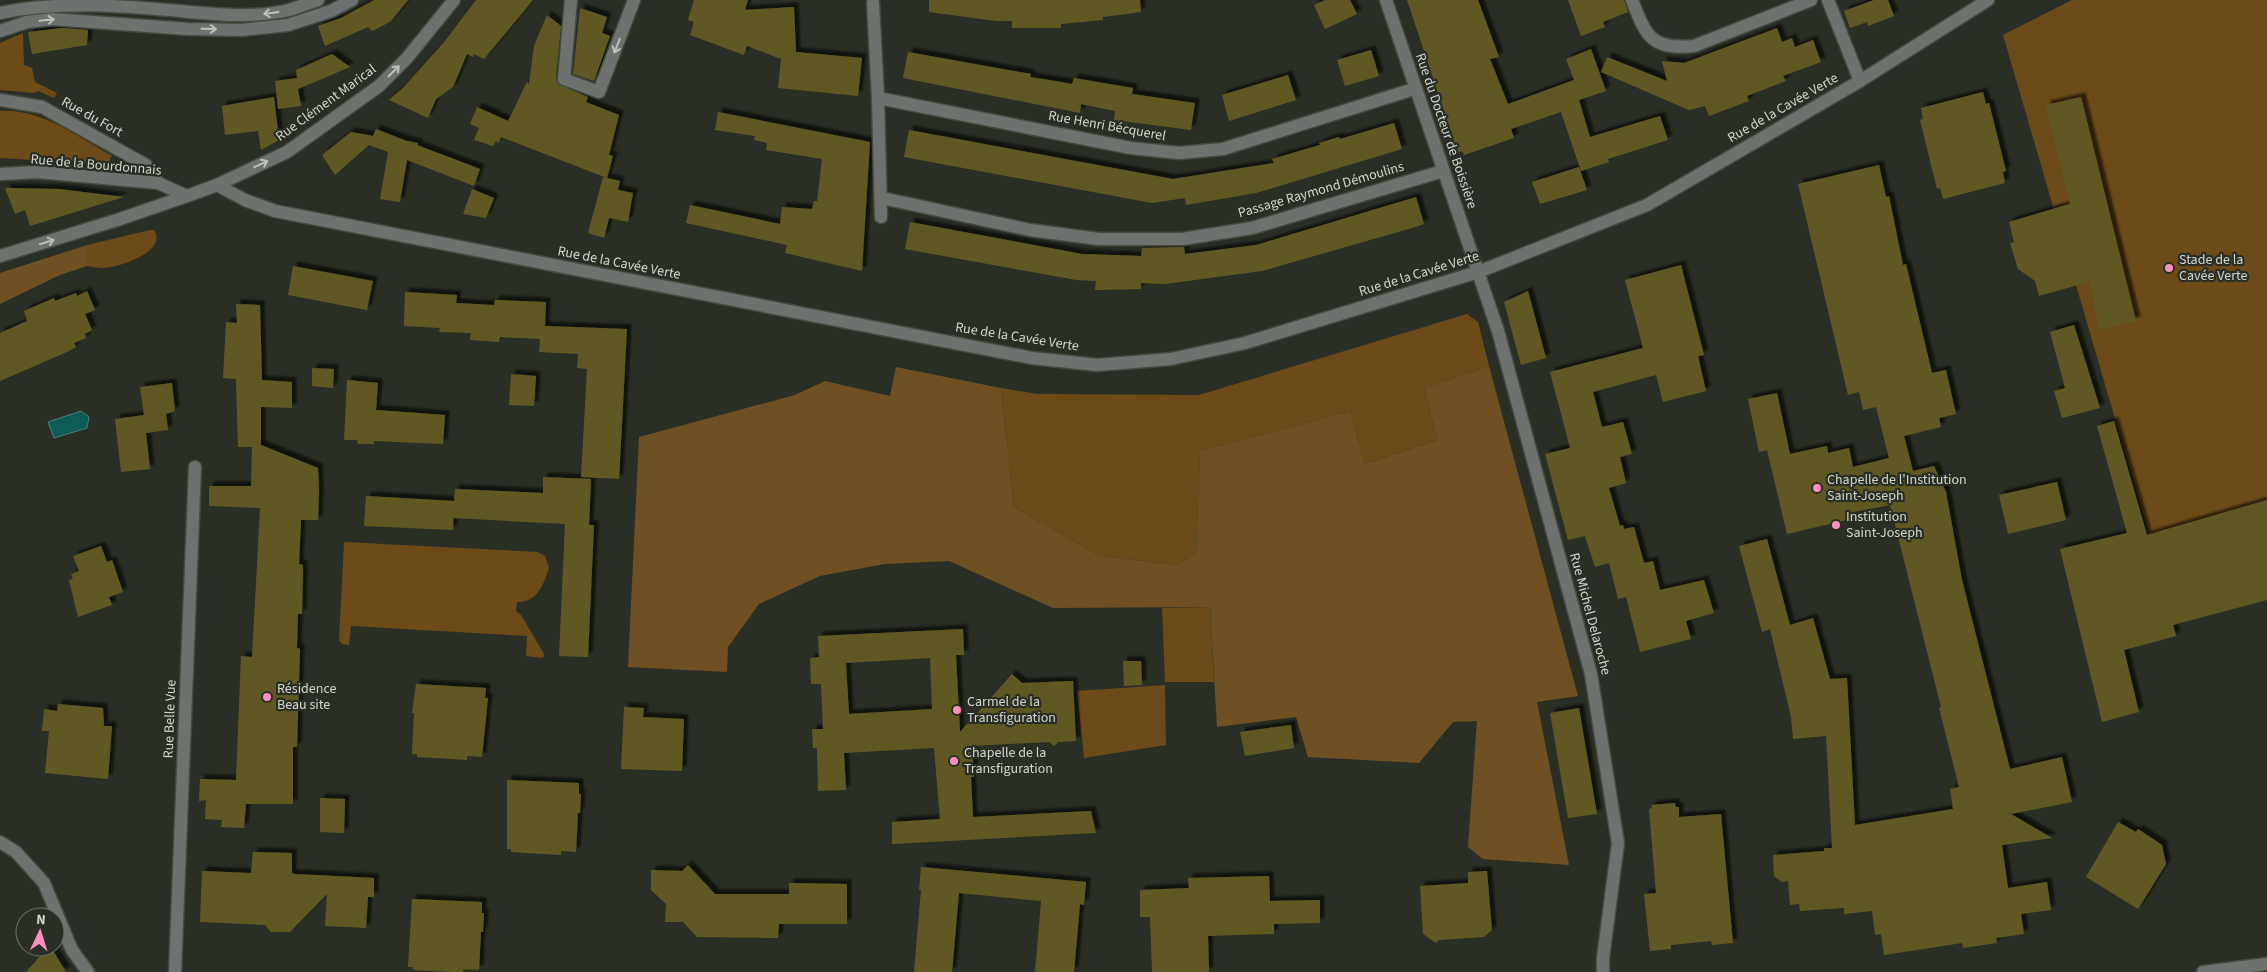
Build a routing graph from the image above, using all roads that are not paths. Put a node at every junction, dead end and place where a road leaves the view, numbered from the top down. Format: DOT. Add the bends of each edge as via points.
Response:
graph roads {
  1 [pos="318,0"];
  2 [pos="352,0"];
  3 [pos="454,0"];
  4 [pos="571,0"];
  5 [pos="634,0"];
  6 [pos="1386,0"];
  7 [pos="1632,0"];
  8 [pos="1811,0"];
  9 [pos="1828,0"];
  10 [pos="1988,0"];
  11 [pos="873,3"];
  12 [pos="22,7"];
  13 [pos="0,13"];
  14 [pos="27,22"];
  15 [pos="0,31"];
  16 [pos="1860,81"];
  17 [pos="1414,89"];
  18 [pos="878,98"];
  19 [pos="0,100"];
  20 [pos="1442,171"];
  21 [pos="0,174"];
  22 [pos="158,183"];
  23 [pos="217,185"];
  24 [pos="187,196"];
  25 [pos="882,198"];
  26 [pos="881,217"];
  27 [pos="0,256"];
  28 [pos="1478,272"];
  29 [pos="195,467"];
  30 [pos="0,842"];
  31 [pos="2266,967"];
  32 [pos="88,972"];
  33 [pos="175,972"];
  34 [pos="1603,972"];
  35 [pos="2203,972"];
  1 -- 12 [label="street, one-way" via="288,10 228,15 89,3"];
  14 -- 2 [label="street, one-way" via="52,19 241,30 288,25"];
  23 -- 3 [label="street, Rue Clément Marical, one-way" via="287,152 379,86"];
  5 -- 4 [label="street, one-way" via="599,92 564,79"];
  6 -- 17 [label="street, Rue du Docteur de Boissière"];
  7 -- 8 [label="street" via="1644,31 1658,43 1676,48 1694,46"];
  9 -- 16 [label="street"];
  10 -- 16 [label="street, Rue de la Cavée Verte"];
  11 -- 18 [label="street"];
  12 -- 13 [label="street"];
  12 -- 14 [label="street"];
  14 -- 15 [label="street"];
  16 -- 28 [label="street, Rue de la Cavée Verte" via="1647,205"];
  17 -- 18 [label="street, Rue Henri Bécquerel" via="1223,149 1179,153 1132,148"];
  17 -- 20 [label="street, Rue du Docteur de Boissière"];
  18 -- 25 [label="street"];
  19 -- 22 [label="street, Rue du Fort" via="42,107 146,165"];
  20 -- 25 [label="street, Passage Raymond Démoulins" via="1252,228 1182,239 1099,239 1040,231"];
  20 -- 28 [label="street, Rue du Docteur de Boissière"];
  21 -- 22 [label="street, Rue de la Bourdonnais" via="38,172"];
  22 -- 24 [label="street, Rue de la Bourdonnais"];
  23 -- 24 [label="street"];
  23 -- 28 [label="street, Rue de la Cavée Verte" via="275,211 1022,356 1097,364 1171,359 1245,343"];
  27 -- 24 [label="street, one-way"];
  25 -- 26 [label="street"];
  28 -- 34 [label="street, Rue Michel Delaroche" via="1498,331 1591,674 1618,843 1602,958"];
  29 -- 33 [label="street, Rue Belle Vue"];
  30 -- 32 [label="street" via="16,852 44,883 72,950"];
  31 -- 35 [label="street"];
}
